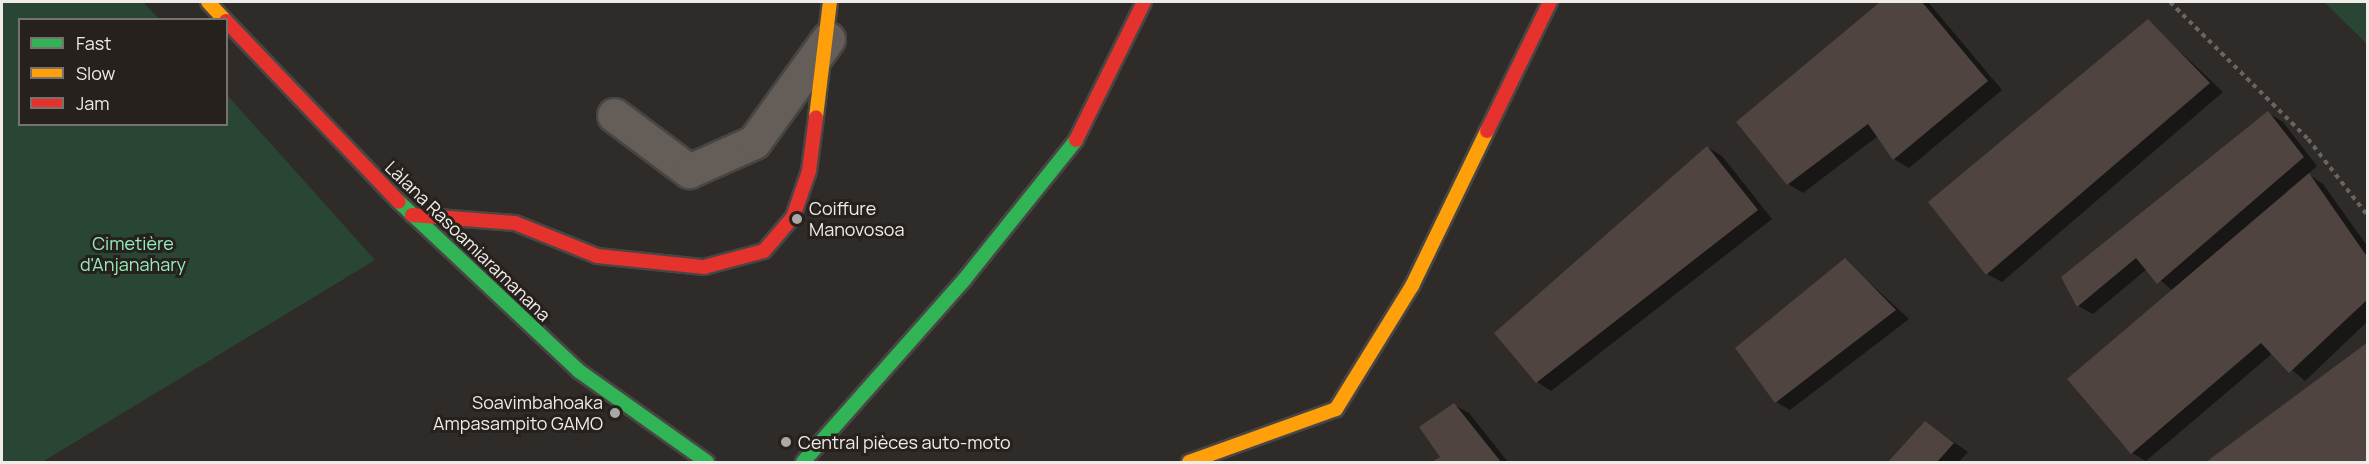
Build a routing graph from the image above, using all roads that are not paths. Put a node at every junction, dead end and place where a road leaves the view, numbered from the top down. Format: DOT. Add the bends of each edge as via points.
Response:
graph roads {
  1 [pos="208,2"];
  2 [pos="830,2"];
  3 [pos="1144,2"];
  4 [pos="1550,2"];
  5 [pos="224,18"];
  6 [pos="228,22"];
  7 [pos="828,39"];
  8 [pos="614,115"];
  9 [pos="412,215"];
  10 [pos="706,462"];
  11 [pos="803,462"];
  12 [pos="1189,462"];
  1 -- 5 [label="street, Làlana Rasoamiaramanana"];
  2 -- 7 [label="street"];
  3 -- 11 [label="street" via="1081,133 964,280"];
  4 -- 12 [label="street" via="1412,286 1336,409"];
  6 -- 9 [label="street, Làlana Rasoamiaramanana"];
  7 -- 8 [label="street" via="754,141 688,171"];
  7 -- 9 [label="street" via="809,171 793,217 764,251 704,267 662,264 597,256 515,223"];
  9 -- 10 [label="street, Làlana Rasoamiaramanana" via="579,371"];
}
